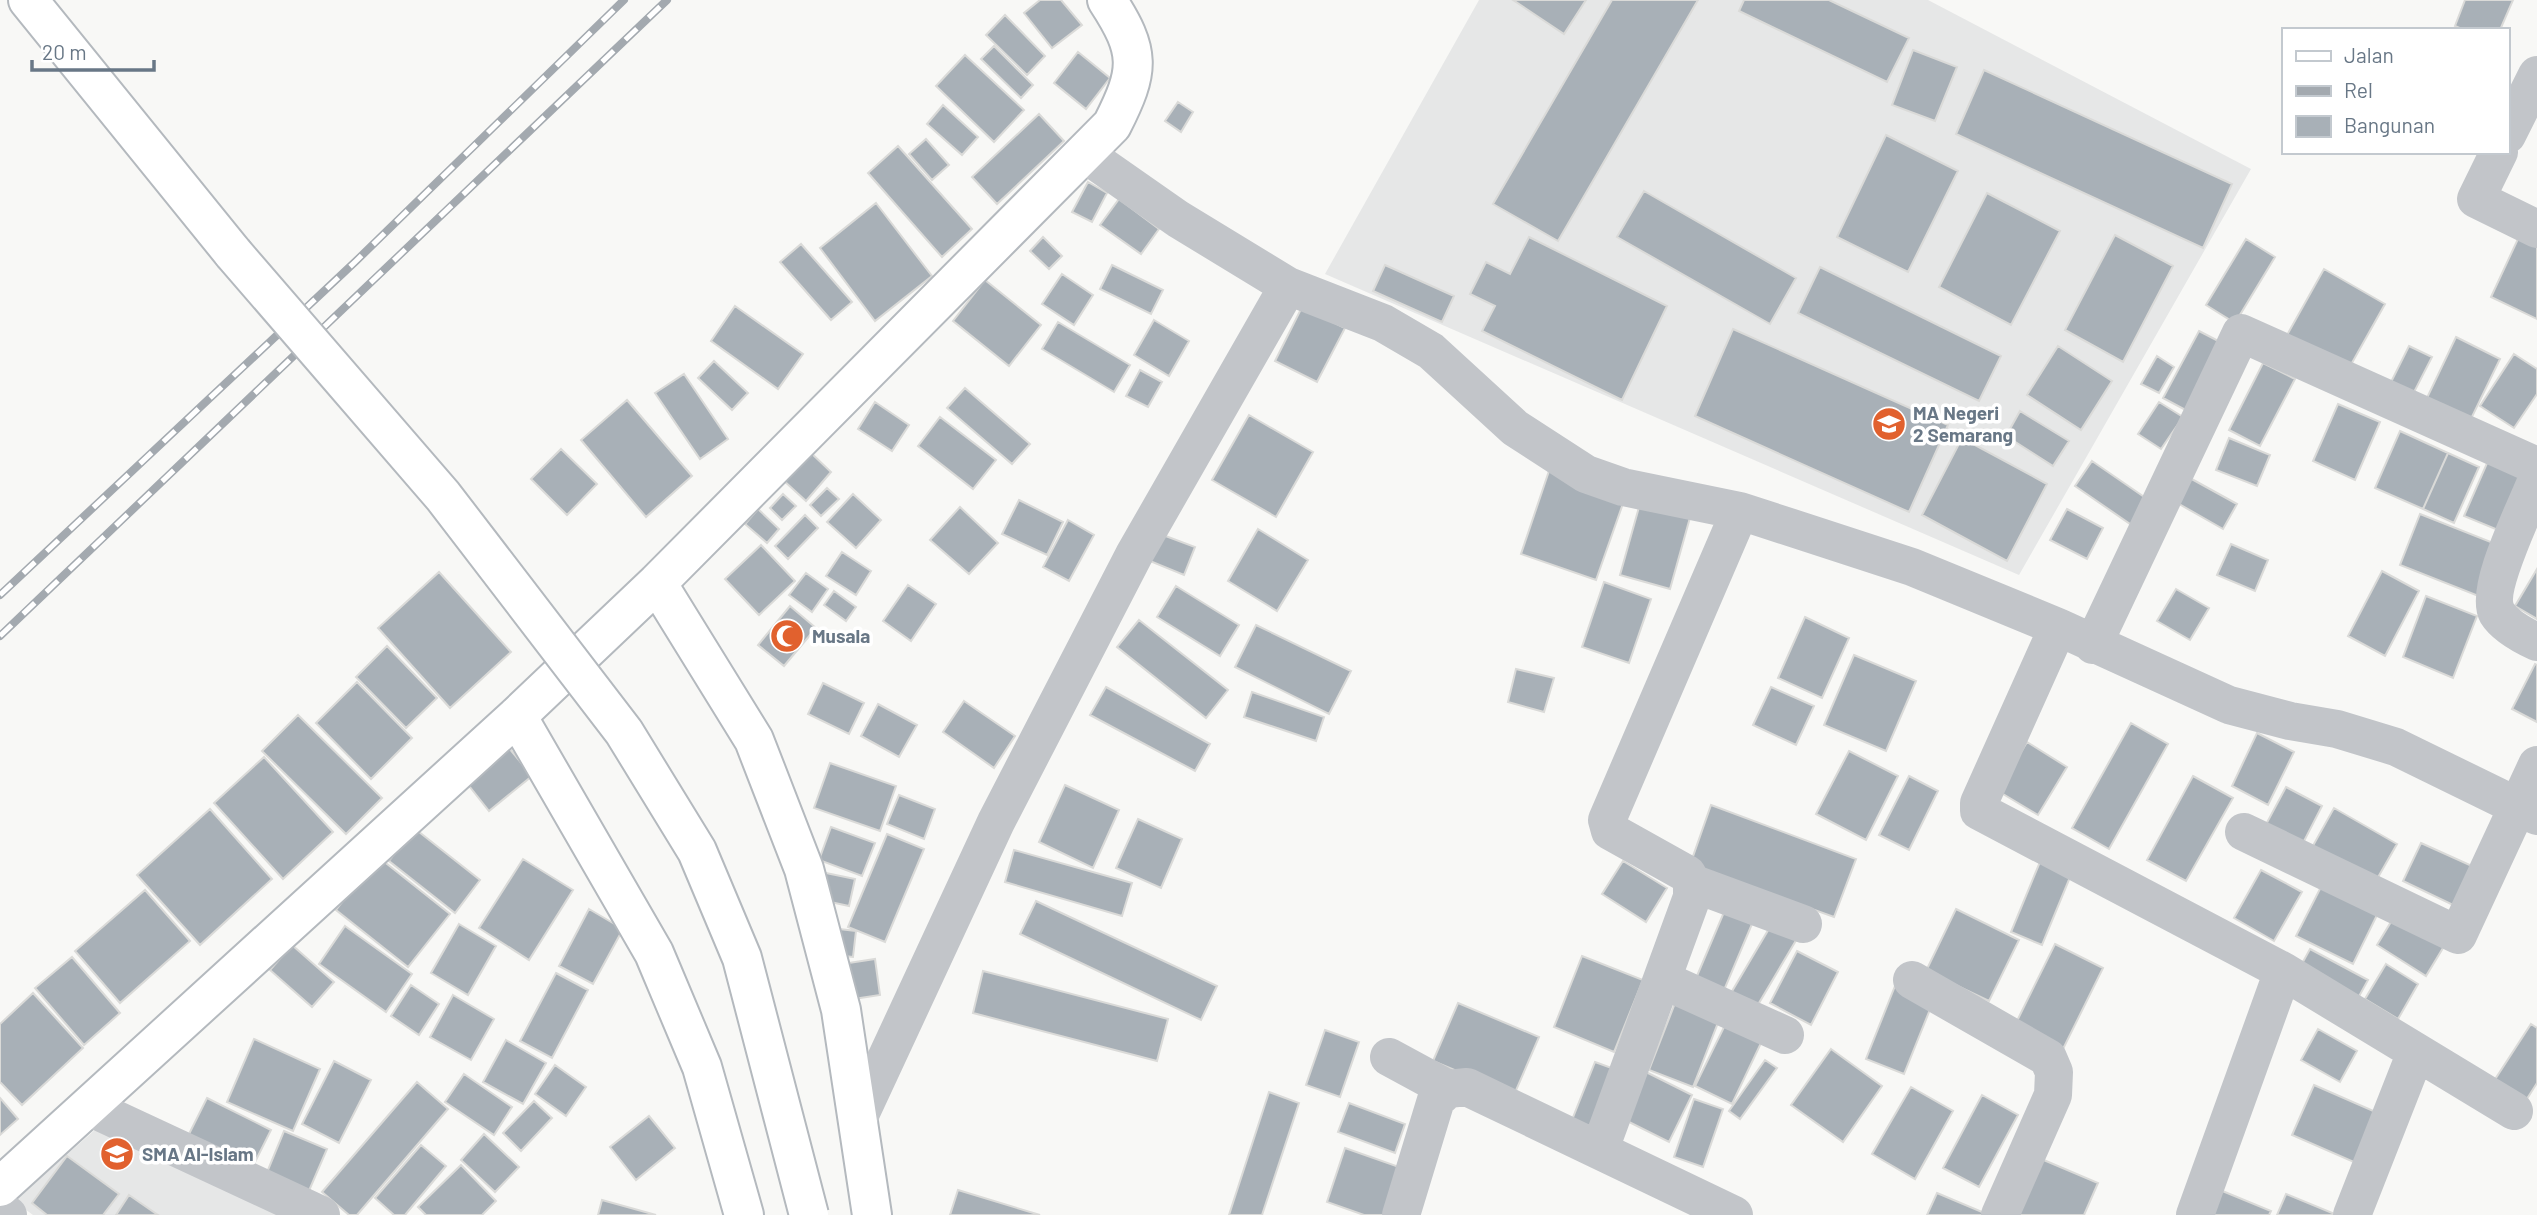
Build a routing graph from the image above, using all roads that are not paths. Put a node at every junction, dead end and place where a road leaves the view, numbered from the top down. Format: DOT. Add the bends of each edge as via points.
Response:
graph roads {
  1 [pos="28,0"];
  2 [pos="1107,0"];
  3 [pos="2537,75"];
  4 [pos="2509,131"];
  5 [pos="1085,154"];
  6 [pos="2498,154"];
  7 [pos="2537,229"];
  8 [pos="1288,286"];
  9 [pos="2537,466"];
  10 [pos="2537,479"];
  11 [pos="1740,511"];
  12 [pos="657,583"];
  13 [pos="2058,627"];
  14 [pos="2537,642"];
  15 [pos="2093,645"];
  16 [pos="517,716"];
  17 [pos="2537,765"];
  18 [pos="2527,812"];
  19 [pos="2244,832"];
  20 [pos="1692,883"];
  21 [pos="1803,924"];
  22 [pos="2283,971"];
  23 [pos="1663,980"];
  24 [pos="1912,980"];
  25 [pos="1784,1035"];
  26 [pos="2416,1052"];
  27 [pos="1389,1057"];
  28 [pos="1448,1089"];
  29 [pos="89,1107"];
  30 [pos="2514,1111"];
  31 [pos="858,1119"];
  32 [pos="1601,1149"];
  33 [pos="0,1187"];
  34 [pos="0,1210"];
  35 [pos="8,1215"];
  36 [pos="321,1215"];
  37 [pos="744,1215"];
  38 [pos="809,1215"];
  39 [pos="872,1215"];
  40 [pos="1401,1215"];
  41 [pos="1734,1215"];
  42 [pos="2000,1215"];
  43 [pos="2195,1215"];
  44 [pos="2352,1215"];
  1 -- 38 [label="street, bridge" via="233,254 443,496 624,732 697,851 742,958"];
  2 -- 5 [label="street" via="1131,43 1133,76 1112,125"];
  3 -- 4 [label="street"];
  5 -- 8 [label="street" via="1178,219"];
  5 -- 12 [label="street"];
  6 -- 7 [label="street" via="2476,199"];
  8 -- 11 [label="street" via="1383,323 1431,351 1515,428 1586,474 1623,487"];
  8 -- 31 [label="street" via="1134,555 996,822"];
  9 -- 15 [label="street" via="2241,333"];
  10 -- 14 [label="street" via="2494,589 2497,612"];
  11 -- 13 [label="street" via="1912,567"];
  11 -- 20 [label="street" via="1607,820 1610,831 1687,874"];
  12 -- 16 [label="street"];
  12 -- 31 [label="street" via="754,740 804,869 841,1010"];
  13 -- 15 [label="street"];
  13 -- 22 [label="street" via="1979,811"];
  15 -- 18 [label="street" via="2229,705 2396,747"];
  16 -- 29 [label="street"];
  16 -- 37 [label="street" via="654,953 702,1067"];
  17 -- 18 [label="street"];
  18 -- 19 [label="street" via="2458,935"];
  20 -- 21 [label="street"];
  20 -- 23 [label="street" via="1692,897"];
  22 -- 26 [label="street"];
  22 -- 43 [label="street"];
  23 -- 25 [label="street"];
  23 -- 32 [label="street"];
  24 -- 42 [label="street" via="2048,1058 2054,1072 2053,1095"];
  26 -- 30 [label="street"];
  26 -- 44 [label="street"];
  27 -- 28 [label="street"];
  28 -- 32 [label="street" via="1467,1087"];
  28 -- 40 [label="street" via="1436,1100"];
  29 -- 33 [label="street"];
  29 -- 36 [label="street"];
  31 -- 39 [label="street"];
  32 -- 41 [label="street"];
  34 -- 35 [label="street"];
}
